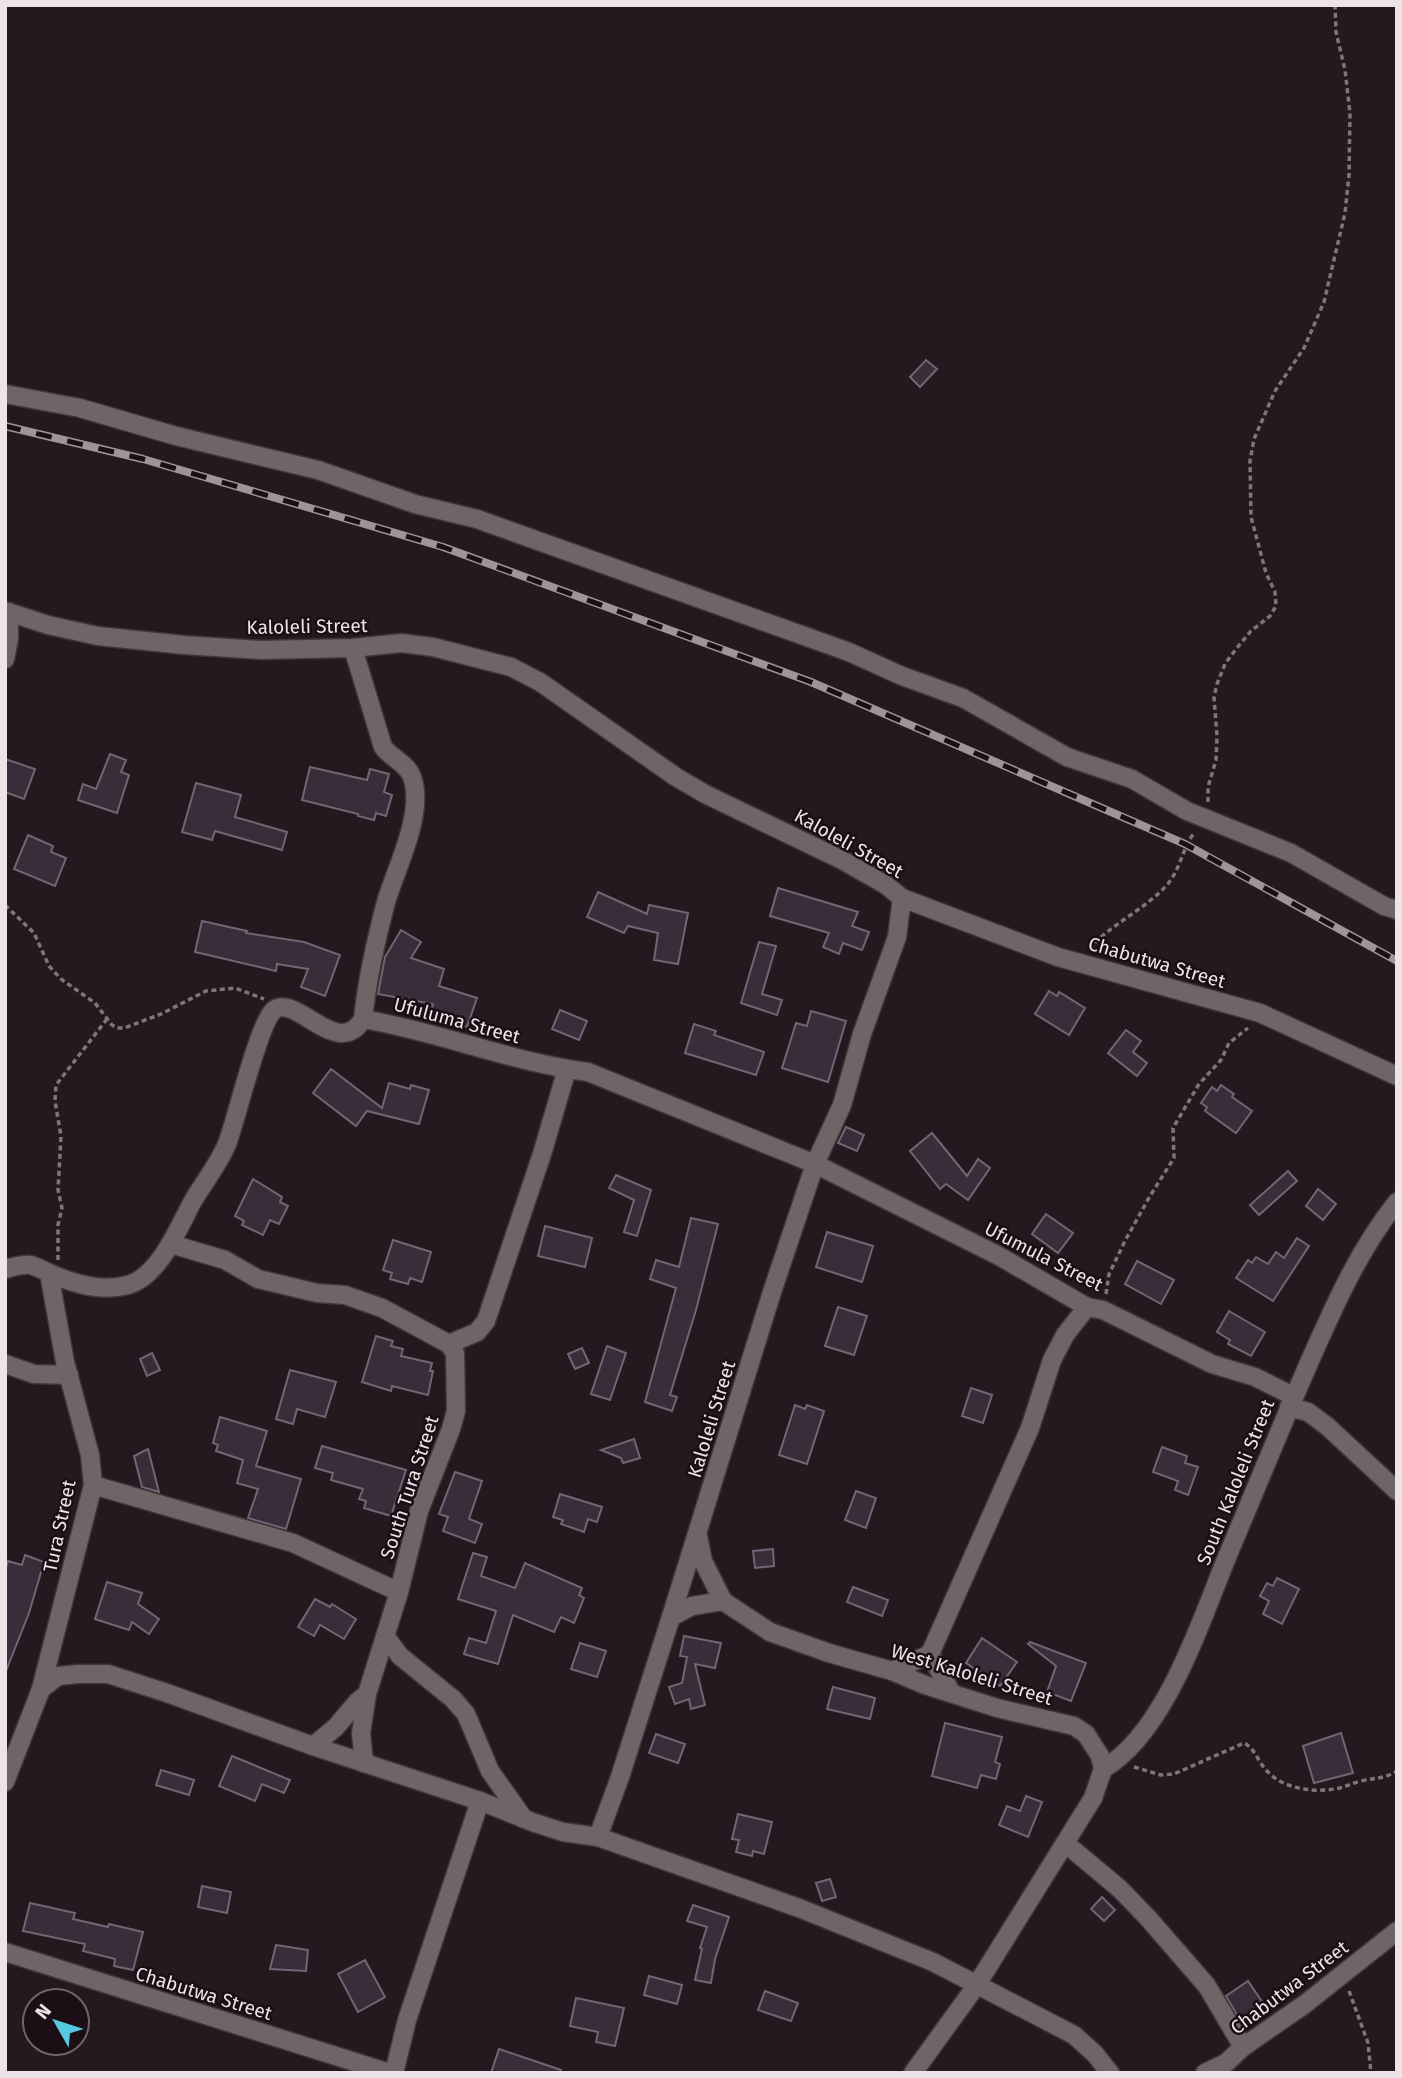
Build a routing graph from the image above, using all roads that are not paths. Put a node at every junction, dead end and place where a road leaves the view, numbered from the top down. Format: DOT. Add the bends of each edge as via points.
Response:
graph roads {
  1 [pos="5,394"];
  2 [pos="7,612"];
  3 [pos="353,648"];
  4 [pos="5,659"];
  5 [pos="902,898"];
  6 [pos="1397,910"];
  7 [pos="363,1019"];
  8 [pos="567,1069"];
  9 [pos="1397,1076"];
  10 [pos="816,1164"];
  11 [pos="1397,1202"];
  12 [pos="172,1244"];
  13 [pos="5,1269"];
  14 [pos="54,1275"];
  15 [pos="1095,1308"];
  16 [pos="449,1343"];
  17 [pos="5,1364"];
  18 [pos="69,1375"];
  19 [pos="1291,1401"];
  20 [pos="93,1485"];
  21 [pos="1397,1491"];
  22 [pos="698,1533"];
  23 [pos="399,1592"];
  24 [pos="723,1601"];
  25 [pos="671,1617"];
  26 [pos="385,1636"];
  27 [pos="930,1654"];
  28 [pos="892,1671"];
  29 [pos="41,1689"];
  30 [pos="951,1692"];
  31 [pos="367,1695"];
  32 [pos="313,1746"];
  33 [pos="364,1763"];
  34 [pos="1102,1769"];
  35 [pos="6,1780"];
  36 [pos="480,1801"];
  37 [pos="524,1819"];
  38 [pos="598,1837"];
  39 [pos="1065,1843"];
  40 [pos="1397,1931"];
  41 [pos="5,1952"];
  42 [pos="976,1986"];
  43 [pos="1243,2046"];
  44 [pos="392,2073"];
  45 [pos="913,2073"];
  46 [pos="1110,2073"];
  47 [pos="1205,2073"];
  1 -- 6 [label="street" via="80,408 318,470 415,504 477,519 836,647 963,698 1067,757 1132,779 1171,802 1291,853"];
  2 -- 3 [label="street, Kaloleli Street" via="98,636 172,644 261,650"];
  2 -- 4 [label="street"];
  3 -- 5 [label="street, Kaloleli Street" via="401,643 510,667 550,688 676,777 854,867"];
  3 -- 7 [label="street" via="383,747 410,772 415,794 405,846 380,926"];
  5 -- 9 [label="street, Chabutwa Street" via="1058,957 1260,1013"];
  5 -- 10 [label="street, Kaloleli Street" via="897,937 842,1105"];
  7 -- 8 [label="street, Ufuluma Street"];
  7 -- 12 [label="street, Ufuluma Street" via="353,1029 336,1032 297,1011 282,1007 271,1013 226,1146"];
  8 -- 10 [label="street, Ufuluma Street" via="588,1072"];
  8 -- 16 [label="street" via="486,1321 477,1332"];
  10 -- 15 [label="street, Ufumula Street"];
  10 -- 22 [label="street, Kaloleli Street"];
  11 -- 19 [label="street, South Kaloleli Street" via="1354,1266"];
  12 -- 14 [label="street" via="130,1284 105,1289"];
  12 -- 16 [label="street" via="225,1260 267,1281 345,1295 382,1308"];
  13 -- 14 [label="street" via="34,1266"];
  14 -- 18 [label="street, Tura Street" via="58,1333"];
  15 -- 19 [label="street, Ufumula Street" via="1212,1364 1255,1377"];
  15 -- 27 [label="street" via="1065,1335 1052,1360 1031,1428"];
  16 -- 23 [label="street, South Tura Street" via="455,1353 456,1411 419,1511"];
  17 -- 18 [label="street" via="34,1374"];
  18 -- 20 [label="street, Tura Street"];
  19 -- 21 [label="street, Ufumula Street" via="1327,1426"];
  19 -- 34 [label="street, South Kaloleli Street" via="1173,1682 1141,1736 1120,1759"];
  20 -- 23 [label="street" via="293,1543"];
  20 -- 29 [label="street, Tura Street"];
  22 -- 24 [label="street" via="703,1561"];
  22 -- 25 [label="street, Kaloleli Street"];
  23 -- 26 [label="street, South Tura Street"];
  24 -- 25 [label="street" via="692,1606"];
  24 -- 28 [label="street, West Kaloleli Street" via="770,1632"];
  25 -- 38 [label="street, Kaloleli Street"];
  26 -- 31 [label="street, South Tura Street"];
  26 -- 37 [label="street" via="400,1656 466,1714 490,1771"];
  27 -- 28 [label="street"];
  27 -- 30 [label="street"];
  28 -- 30 [label="street, West Kaloleli Street"];
  29 -- 32 [label="street" via="58,1676 108,1674"];
  29 -- 35 [label="street, Tura Street"];
  30 -- 34 [label="street, West Kaloleli Street" via="1074,1726 1086,1734 1100,1756"];
  31 -- 32 [label="street, South Tura Street"];
  31 -- 33 [label="street"];
  32 -- 33 [label="street"];
  33 -- 36 [label="street"];
  34 -- 39 [label="street" via="1093,1798"];
  36 -- 37 [label="street"];
  36 -- 44 [label="street"];
  37 -- 38 [label="street"];
  38 -- 42 [label="street" via="902,1948"];
  39 -- 42 [label="street"];
  39 -- 43 [label="street" via="1149,1918 1208,1986"];
  40 -- 43 [label="street, Chabutwa Street"];
  41 -- 44 [label="street, Chabutwa Street"];
  42 -- 45 [label="street"];
  42 -- 46 [label="street" via="1074,2035"];
  43 -- 47 [label="street, Chabutwa Street" via="1226,2063"];
}
